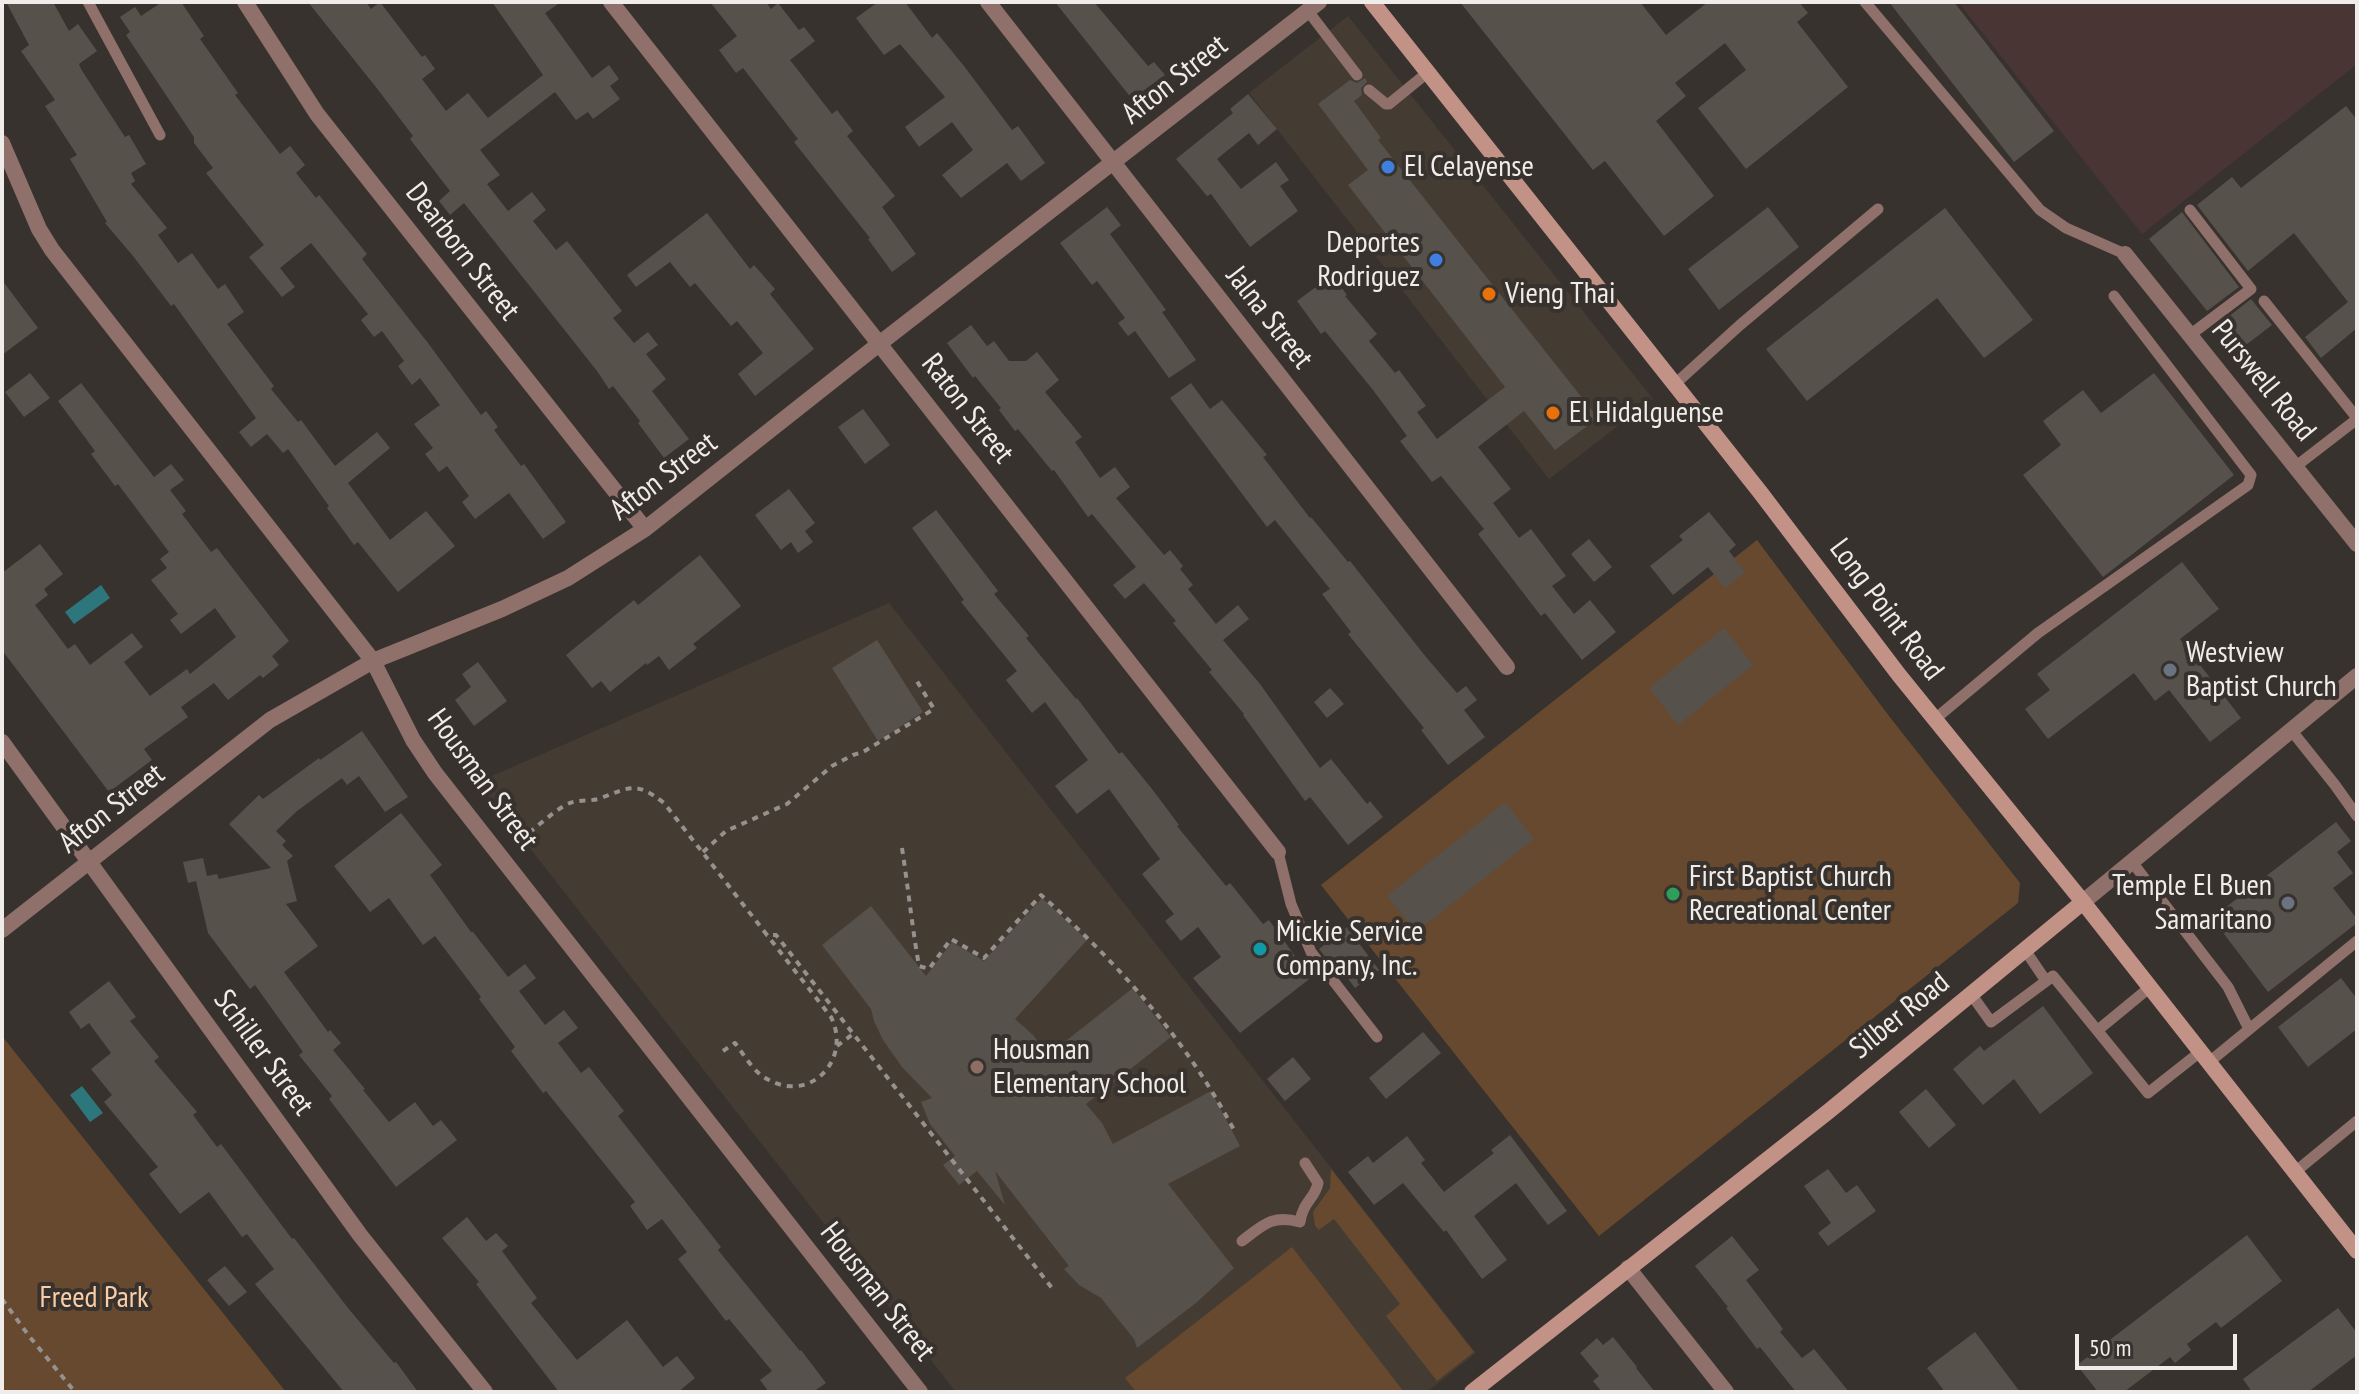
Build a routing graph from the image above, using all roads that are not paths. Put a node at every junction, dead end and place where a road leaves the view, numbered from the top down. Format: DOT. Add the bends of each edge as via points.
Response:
graph roads {
  1 [pos="88,2"];
  2 [pos="245,2"];
  3 [pos="611,2"];
  4 [pos="988,2"];
  5 [pos="1372,2"];
  6 [pos="1865,2"];
  7 [pos="1314,6"];
  8 [pos="1427,73"];
  9 [pos="1357,75"];
  10 [pos="1369,90"];
  11 [pos="160,135"];
  12 [pos="2,143"];
  13 [pos="1114,163"];
  14 [pos="1878,209"];
  15 [pos="2190,210"];
  16 [pos="2125,254"];
  17 [pos="2114,296"];
  18 [pos="2264,301"];
  19 [pos="2190,335"];
  20 [pos="879,344"];
  21 [pos="1675,384"];
  22 [pos="2357,418"];
  23 [pos="2295,467"];
  24 [pos="645,529"];
  25 [pos="2357,544"];
  26 [pos="373,661"];
  27 [pos="1507,667"];
  28 [pos="2357,676"];
  29 [pos="1935,719"];
  30 [pos="2291,730"];
  31 [pos="2,742"];
  32 [pos="2357,816"];
  33 [pos="1278,852"];
  34 [pos="2132,862"];
  35 [pos="89,863"];
  36 [pos="2083,902"];
  37 [pos="2,930"];
  38 [pos="2357,941"];
  39 [pos="2025,950"];
  40 [pos="2046,981"];
  41 [pos="2149,988"];
  42 [pos="1971,994"];
  43 [pos="2249,1029"];
  44 [pos="2098,1030"];
  45 [pos="1377,1037"];
  46 [pos="2204,1057"];
  47 [pos="2357,1121"];
  48 [pos="1305,1163"];
  49 [pos="2295,1172"];
  50 [pos="1242,1241"];
  51 [pos="2354,1242"];
  52 [pos="1628,1268"];
  53 [pos="485,1392"];
  54 [pos="920,1392"];
  55 [pos="1472,1392"];
  56 [pos="1726,1392"];
  1 -- 11 [label="lane"];
  2 -- 24 [label="street, Dearborn Street" via="317,114"];
  3 -- 20 [label="street, Raton Street"];
  4 -- 13 [label="street, Jalna Street"];
  5 -- 8 [label="main road, Long Point Road"];
  6 -- 16 [label="lane" via="2040,210 2066,228"];
  7 -- 9 [label="lane"];
  7 -- 13 [label="street, Afton Street"];
  8 -- 10 [label="lane" via="1389,104"];
  8 -- 21 [label="main road, Long Point Road"];
  12 -- 26 [label="street, Housman Street" via="52,250"];
  13 -- 20 [label="street, Afton Street"];
  13 -- 27 [label="street, Jalna Street"];
  14 -- 21 [label="lane"];
  15 -- 19 [label="lane" via="2251,289"];
  16 -- 19 [label="street, Purswell Road"];
  17 -- 29 [label="lane" via="2251,475 2248,485 2038,633"];
  18 -- 22 [label="lane"];
  19 -- 23 [label="street, Purswell Road"];
  20 -- 24 [label="street, Afton Street"];
  20 -- 33 [label="street, Raton Street"];
  21 -- 29 [label="main road, Long Point Road"];
  22 -- 23 [label="lane"];
  23 -- 25 [label="street, Purswell Road"];
  24 -- 26 [label="street, Afton Street" via="555,584"];
  26 -- 35 [label="street, Afton Street" via="270,720"];
  26 -- 54 [label="street, Housman Street" via="435,773"];
  28 -- 30 [label="street, Silber Road"];
  29 -- 36 [label="main road, Long Point Road"];
  30 -- 32 [label="lane"];
  30 -- 34 [label="street, Silber Road"];
  31 -- 35 [label="street, Schiller Street"];
  33 -- 45 [label="lane" via="1311,952"];
  34 -- 36 [label="street, Silber Road"];
  34 -- 43 [label="lane" via="2228,987"];
  35 -- 37 [label="street, Afton Street"];
  35 -- 53 [label="street, Schiller Street" via="360,1235"];
  36 -- 39 [label="main road, Silber Road"];
  36 -- 41 [label="main road, Long Point Road"];
  38 -- 43 [label="lane"];
  39 -- 40 [label="lane"];
  39 -- 42 [label="main road, Silber Road"];
  40 -- 42 [label="lane" via="1991,1022"];
  40 -- 44 [label="lane" via="2053,976"];
  41 -- 44 [label="lane"];
  41 -- 46 [label="main road, Long Point Road"];
  42 -- 52 [label="main road, Silber Road"];
  43 -- 46 [label="lane"];
  44 -- 46 [label="lane" via="2148,1093"];
  46 -- 49 [label="main road, Long Point Road"];
  47 -- 49 [label="lane"];
  48 -- 50 [label="lane" via="1318,1183 1300,1222 1277,1218"];
  49 -- 51 [label="main road, Long Point Road"];
  52 -- 55 [label="main road, Silber Road"];
  52 -- 56 [label="street"];
}
